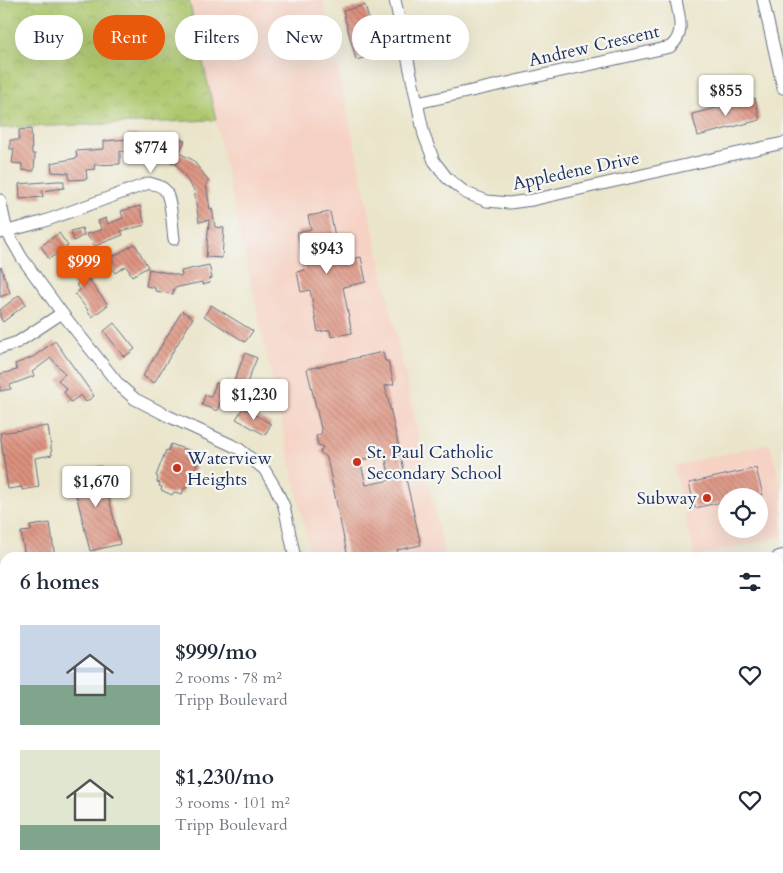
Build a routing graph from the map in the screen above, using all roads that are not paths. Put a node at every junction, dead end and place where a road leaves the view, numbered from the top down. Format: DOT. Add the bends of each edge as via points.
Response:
graph roads {
  1 [pos="394,0"];
  2 [pos="676,0"];
  3 [pos="763,0"];
  4 [pos="783,88"];
  5 [pos="417,103"];
  6 [pos="783,143"];
  7 [pos="0,200"];
  8 [pos="3,233"];
  9 [pos="174,239"];
  10 [pos="62,313"];
  11 [pos="0,348"];
  12 [pos="294,552"];
  1 -- 5 [label="street, Appledene Drive"];
  2 -- 5 [label="street, Andrew Crescent" via="681,31 670,47"];
  3 -- 4 [label="street"];
  5 -- 6 [label="street, Appledene Drive" via="434,161 447,178 466,193 486,202 532,200"];
  7 -- 8 [label="street"];
  8 -- 9 [label="street" via="149,184 165,190 170,203"];
  8 -- 10 [label="street"];
  10 -- 11 [label="street" via="18,342"];
  10 -- 12 [label="street" via="119,385 135,399 238,448 264,469 284,506"];
}
